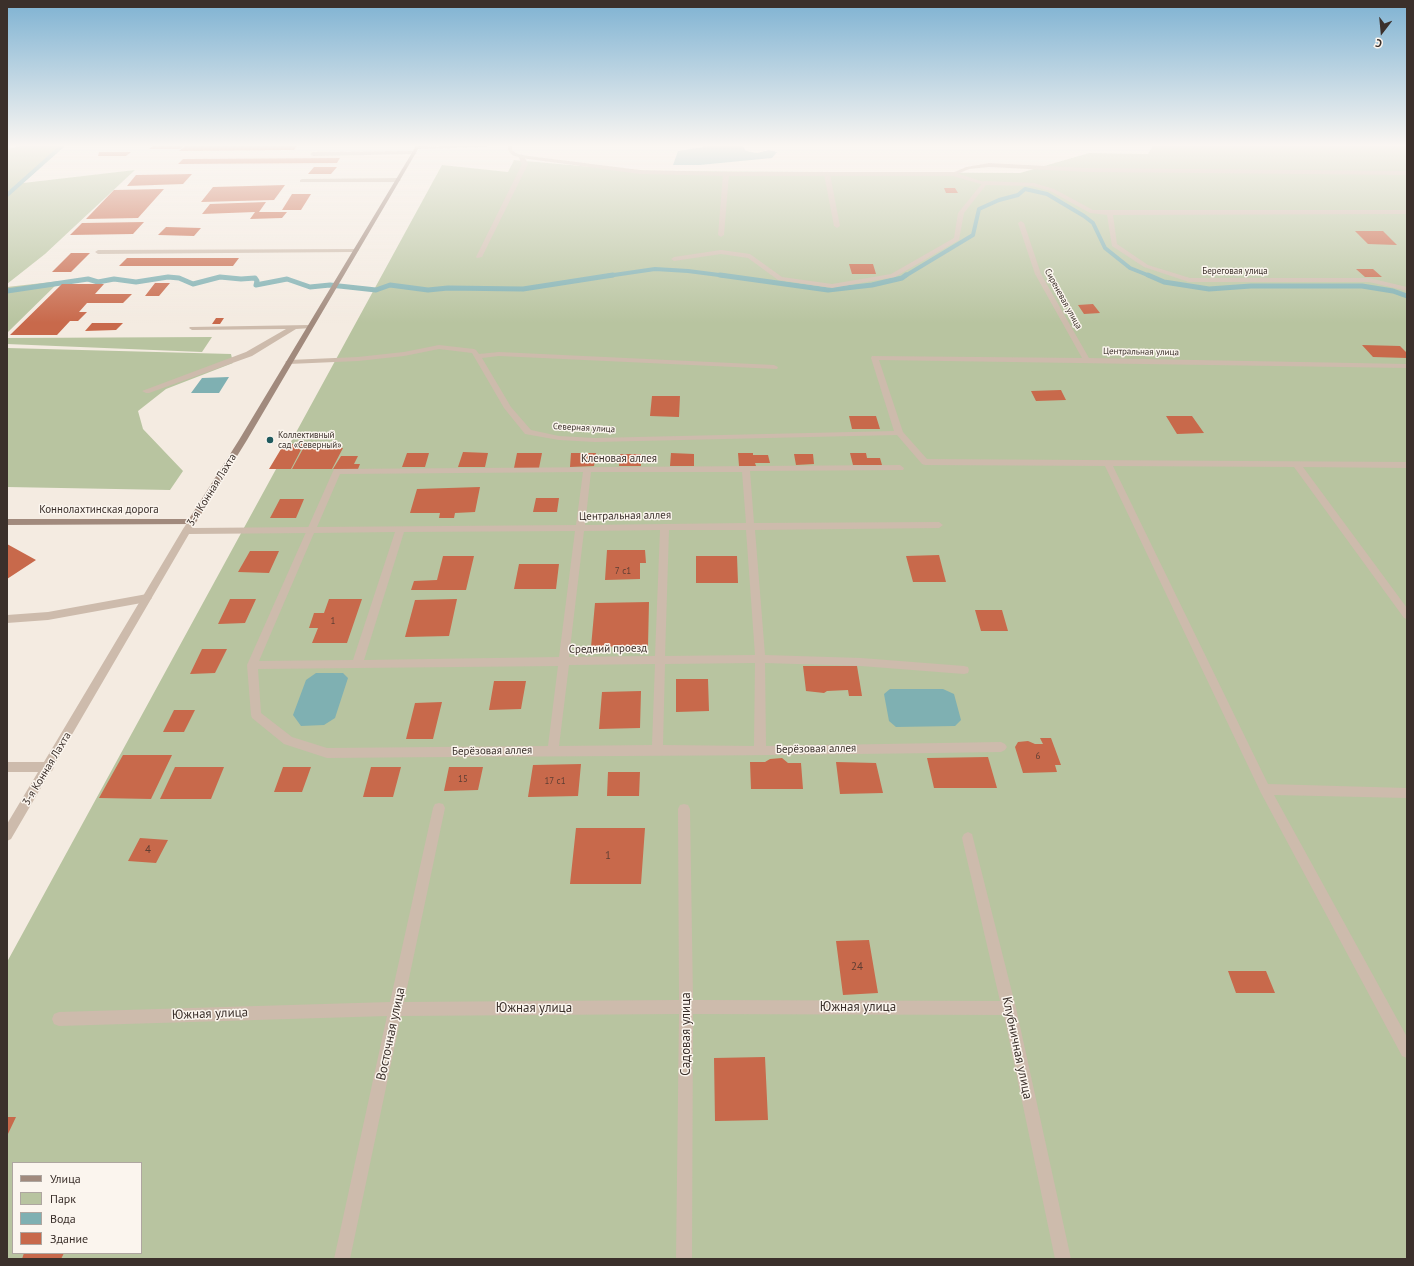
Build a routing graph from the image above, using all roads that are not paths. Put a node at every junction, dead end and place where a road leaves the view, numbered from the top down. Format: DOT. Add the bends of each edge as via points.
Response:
graph roads {
  1 [pos="383,205"];
  2 [pos="505,205"];
  3 [pos="723,205"];
  4 [pos="833,205"];
  5 [pos="967,205"];
  6 [pos="1079,205"];
  7 [pos="1407,212"];
  8 [pos="1110,213"];
  9 [pos="1021,223"];
  10 [pos="837,226"];
  11 [pos="720,235"];
  12 [pos="356,250"];
  13 [pos="98,252"];
  14 [pos="479,258"];
  15 [pos="674,259"];
  16 [pos="1407,289"];
  17 [pos="310,327"];
  18 [pos="192,328"];
  19 [pos="293,328"];
  20 [pos="477,356"];
  21 [pos="1087,360"];
  22 [pos="289,362"];
  23 [pos="1407,366"];
  24 [pos="774,368"];
  25 [pos="146,391"];
  26 [pos="899,433"];
  27 [pos="1108,464"];
  28 [pos="1297,465"];
  29 [pos="1407,465"];
  30 [pos="900,468"];
  31 [pos="746,469"];
  32 [pos="587,470"];
  33 [pos="337,471"];
  34 [pos="7,522"];
  35 [pos="939,525"];
  36 [pos="189,526"];
  37 [pos="665,527"];
  38 [pos="751,527"];
  39 [pos="580,528"];
  40 [pos="311,530"];
  41 [pos="400,530"];
  42 [pos="147,598"];
  43 [pos="1407,615"];
  44 [pos="7,619"];
  45 [pos="760,659"];
  46 [pos="660,660"];
  47 [pos="564,662"];
  48 [pos="357,664"];
  49 [pos="252,665"];
  50 [pos="964,670"];
  51 [pos="1001,747"];
  52 [pos="657,750"];
  53 [pos="553,751"];
  54 [pos="760,751"];
  55 [pos="7,767"];
  56 [pos="48,768"];
  57 [pos="1265,789"];
  58 [pos="1407,793"];
  59 [pos="439,808"];
  60 [pos="684,809"];
  61 [pos="7,835"];
  62 [pos="968,838"];
  63 [pos="686,1007"];
  64 [pos="1008,1008"];
  65 [pos="397,1009"];
  66 [pos="59,1019"];
  67 [pos="1407,1051"];
  68 [pos="342,1259"];
  69 [pos="684,1259"];
  70 [pos="1063,1259"];
  1 -- 12 [label="main road, 3-я Конная Лахта"];
  2 -- 14 [label="street"];
  3 -- 11 [label="street"];
  4 -- 10 [label="street"];
  5 -- 15 [label="street" via="961,213 957,238 893,276 832,286 780,279 750,256 721,252"];
  6 -- 8 [label="street" via="1092,212"];
  7 -- 8 [label="street"];
  8 -- 16 [label="street, Береговая улица" via="1114,245 1146,266 1189,280 1369,280"];
  9 -- 21 [label="street, Сиреневая улица" via="1038,274"];
  12 -- 13 [label="street"];
  12 -- 17 [label="main road, 3-я Конная Лахта"];
  17 -- 19 [label="street"];
  17 -- 22 [label="main road, 3-я Конная Лахта"];
  18 -- 19 [label="street"];
  19 -- 25 [label="street" via="249,354"];
  20 -- 22 [label="street" via="474,351 439,348 358,359"];
  20 -- 24 [label="street" via="500,354"];
  20 -- 26 [label="street, Северная улица" via="508,408 528,432 559,438 595,440"];
  21 -- 23 [label="street, Центральная улица"];
  21 -- 26 [label="street, Центральная улица" via="875,358"];
  22 -- 36 [label="main road, 3-я Конная Лахта"];
  26 -- 27 [label="street" via="924,462"];
  27 -- 28 [label="street"];
  27 -- 57 [label="street"];
  28 -- 29 [label="street"];
  28 -- 43 [label="street"];
  30 -- 31 [label="street, Кленовая аллея"];
  31 -- 32 [label="street, Кленовая аллея"];
  31 -- 38 [label="street"];
  32 -- 33 [label="street, Кленовая аллея"];
  32 -- 39 [label="street"];
  33 -- 40 [label="street, Берёзовая аллея"];
  34 -- 36 [label="main road, Коннолахтинская дорога"];
  35 -- 38 [label="street, Центральная аллея"];
  36 -- 40 [label="street, Центральная аллея"];
  36 -- 42 [label="street, 3-я Конная Лахта"];
  37 -- 38 [label="street, Центральная аллея"];
  37 -- 39 [label="street, Центральная аллея"];
  37 -- 46 [label="street"];
  38 -- 45 [label="street"];
  39 -- 41 [label="street, Центральная аллея"];
  39 -- 47 [label="street"];
  40 -- 41 [label="street, Центральная аллея"];
  40 -- 49 [label="street, Берёзовая аллея"];
  41 -- 48 [label="street"];
  42 -- 44 [label="street" via="48,616"];
  42 -- 56 [label="street, 3-я Конная Лахта"];
  45 -- 46 [label="street, Средний проезд"];
  45 -- 50 [label="street, Средний проезд" via="861,662"];
  45 -- 54 [label="street"];
  46 -- 47 [label="street, Средний проезд"];
  46 -- 52 [label="street"];
  47 -- 48 [label="street, Средний проезд"];
  47 -- 53 [label="street"];
  48 -- 49 [label="street, Средний проезд"];
  49 -- 53 [label="street, Берёзовая аллея" via="256,715 288,741 327,753"];
  51 -- 54 [label="street, Берёзовая аллея"];
  52 -- 53 [label="street, Берёзовая аллея"];
  52 -- 54 [label="street, Берёзовая аллея"];
  55 -- 56 [label="street"];
  56 -- 61 [label="street, 3-я Конная Лахта"];
  57 -- 58 [label="street"];
  57 -- 67 [label="street"];
  59 -- 65 [label="street, Восточная улица"];
  60 -- 63 [label="street, Садовая улица"];
  62 -- 64 [label="street, Клубничная улица"];
  63 -- 64 [label="street, Южная улица"];
  63 -- 65 [label="street, Южная улица"];
  63 -- 69 [label="street, Садовая улица"];
  64 -- 70 [label="street, Клубничная улица"];
  65 -- 66 [label="street, Южная улица"];
  65 -- 68 [label="street, Восточная улица"];
}
